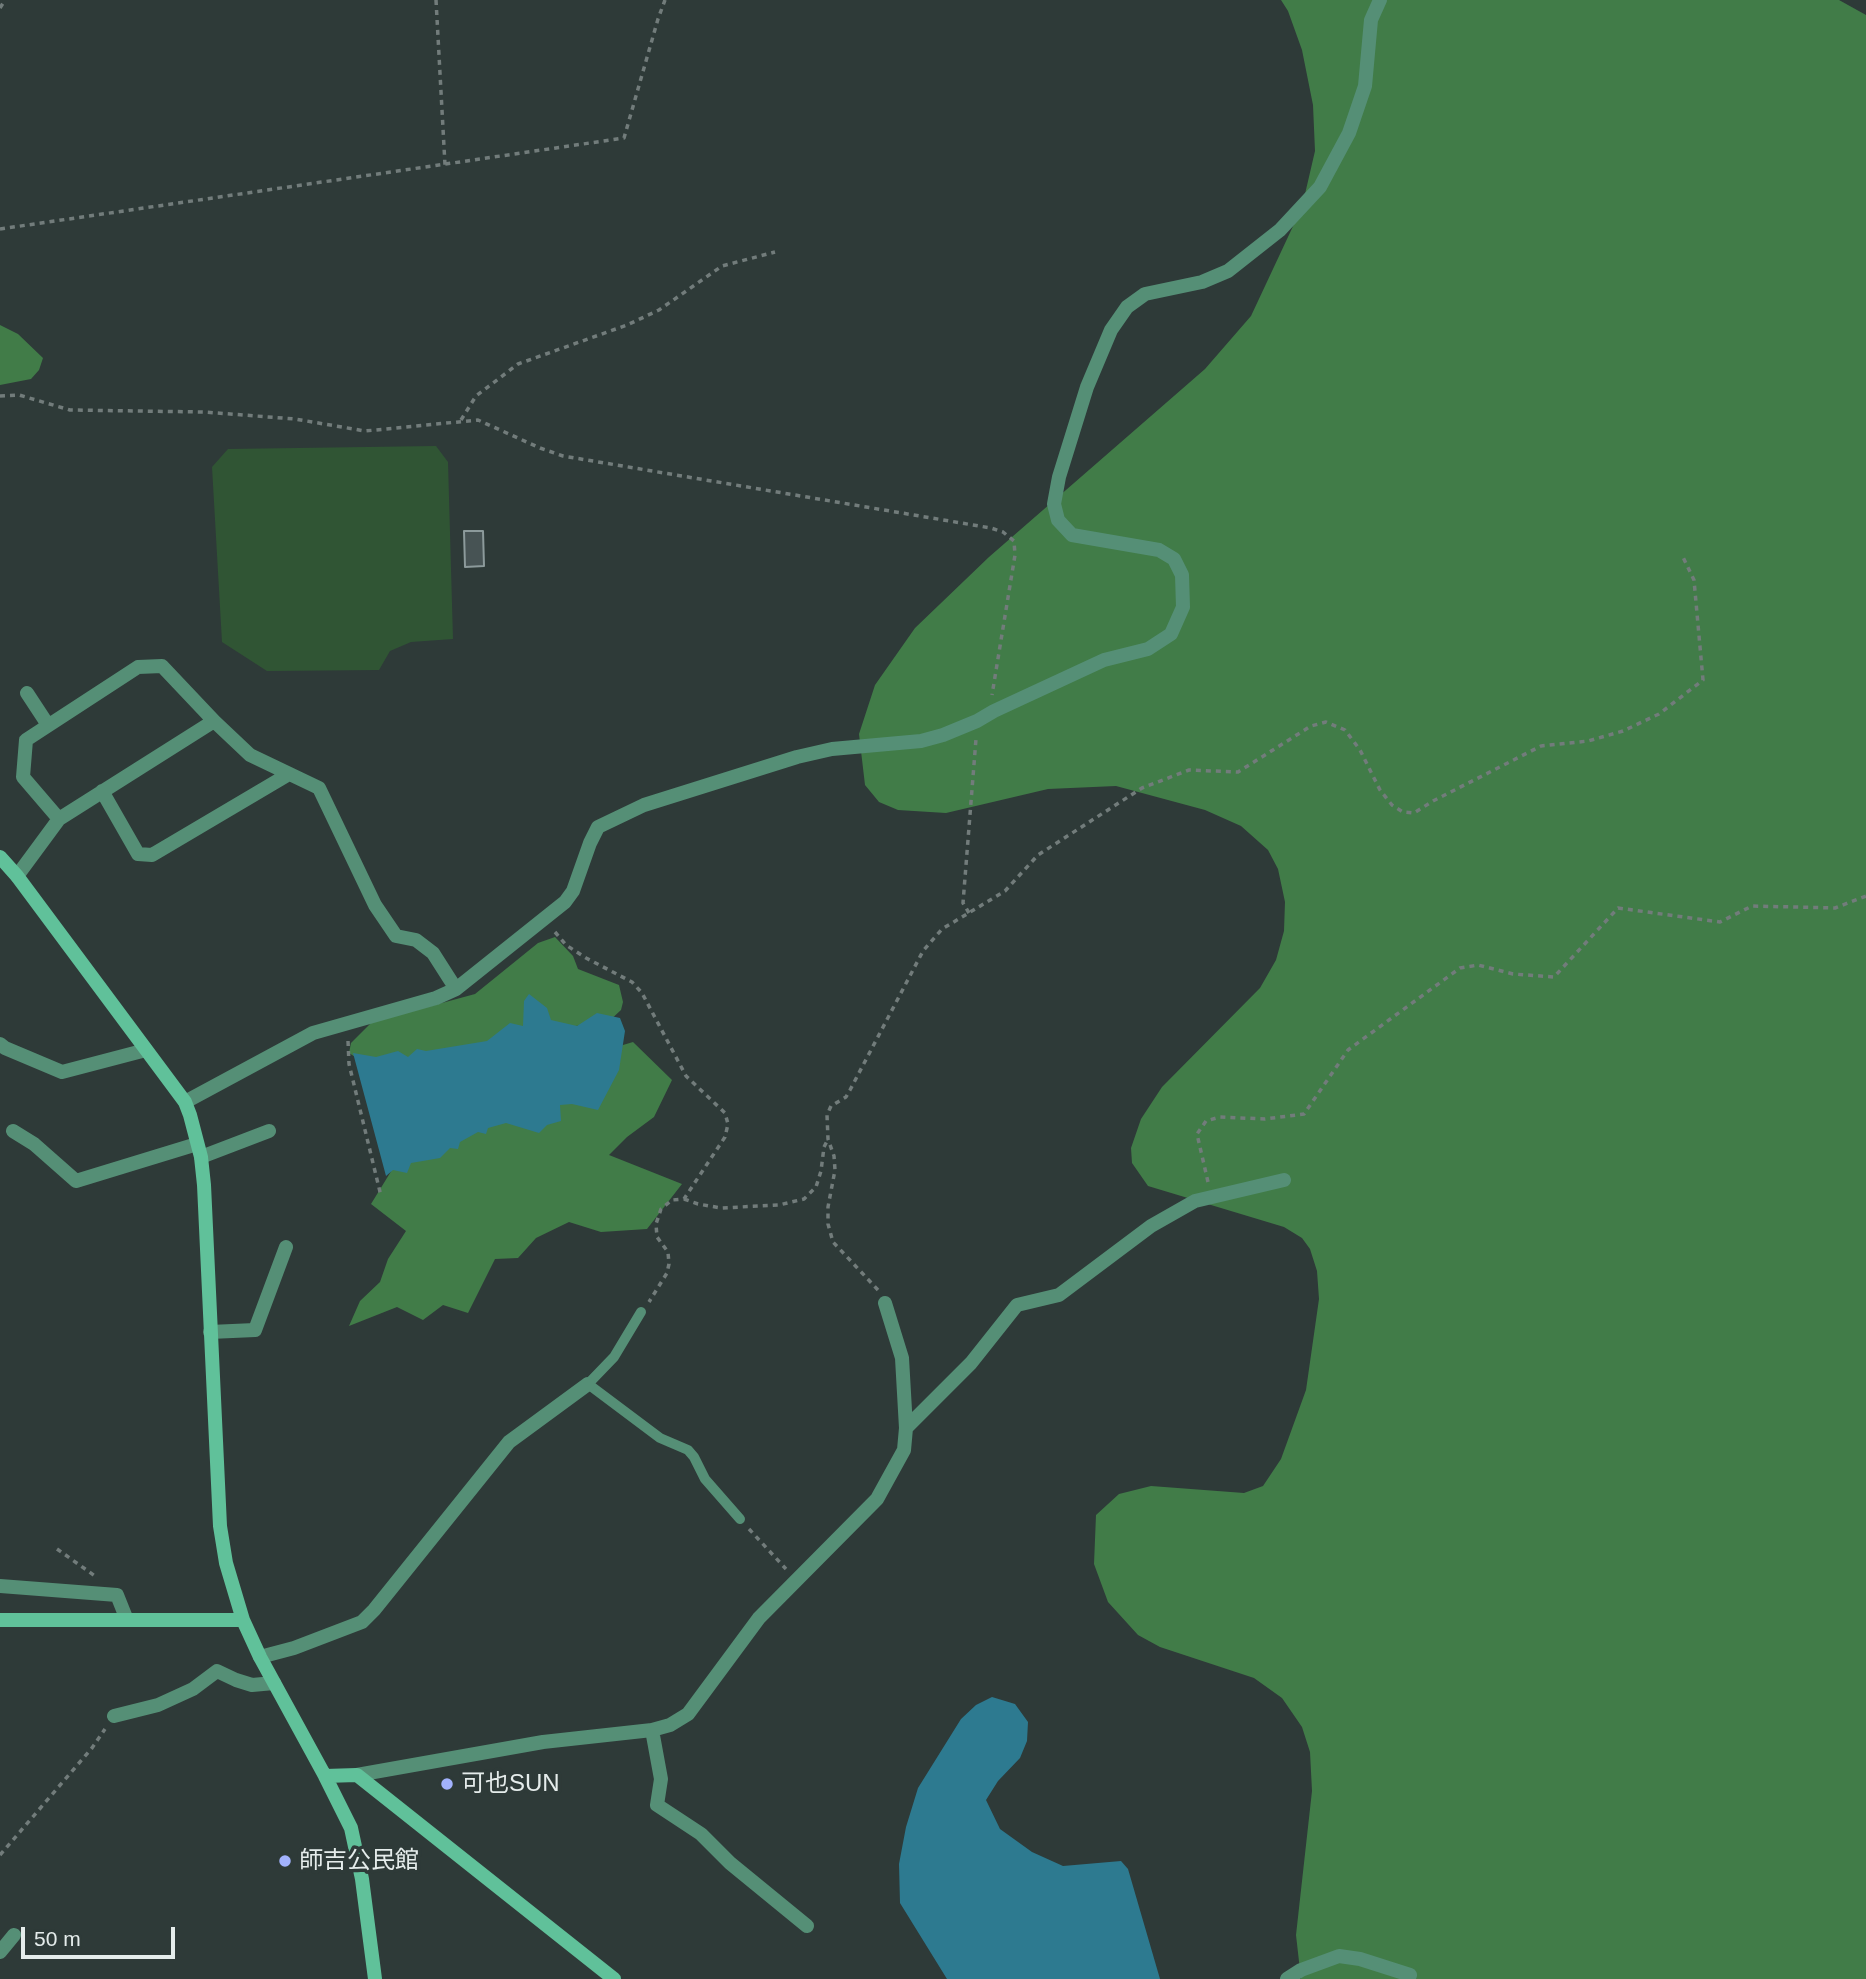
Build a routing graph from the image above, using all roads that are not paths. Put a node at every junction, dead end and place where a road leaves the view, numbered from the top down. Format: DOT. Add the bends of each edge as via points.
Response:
graph roads {
  1 [pos="1380,0"];
  2 [pos="27,693"];
  3 [pos="214,721"];
  4 [pos="48,725"];
  5 [pos="289,774"];
  6 [pos="103,791"];
  7 [pos="59,819"];
  8 [pos="0,858"];
  9 [pos="17,876"];
  10 [pos="456,989"];
  11 [pos="0,1044"];
  12 [pos="146,1050"];
  13 [pos="185,1102"];
  14 [pos="269,1131"];
  15 [pos="13,1132"];
  16 [pos="199,1150"];
  17 [pos="1284,1180"];
  18 [pos="286,1247"];
  19 [pos="885,1303"];
  20 [pos="641,1312"];
  21 [pos="211,1332"];
  22 [pos="588,1384"];
  23 [pos="906,1428"];
  24 [pos="740,1519"];
  25 [pos="0,1586"];
  26 [pos="0,1620"];
  27 [pos="127,1620"];
  28 [pos="243,1620"];
  29 [pos="260,1657"];
  30 [pos="274,1683"];
  31 [pos="114,1716"];
  32 [pos="652,1730"];
  33 [pos="357,1775"];
  34 [pos="325,1776"];
  35 [pos="807,1926"];
  36 [pos="14,1935"];
  37 [pos="0,1952"];
  38 [pos="1410,1975"];
  39 [pos="375,1979"];
  40 [pos="614,1979"];
  41 [pos="1287,1979"];
  1 -- 10 [label="street" via="1371,20 1365,86 1349,133 1320,187 1280,230 1228,271 1202,282 1145,294 1126,307 1087,387 1059,477 1054,504 1058,520 1072,535 1159,550 1174,559 1182,575 1183,607 1171,634 1148,649 1104,660 977,721 921,741 797,757 644,805 598,827 565,902"];
  2 -- 4 [label="street"];
  3 -- 4 [label="street" via="162,666 138,667"];
  3 -- 5 [label="street" via="250,755"];
  3 -- 6 [label="street"];
  4 -- 7 [label="street" via="26,740 23,776"];
  5 -- 6 [label="street" via="152,855 138,853"];
  5 -- 10 [label="street" via="319,788 375,905 396,936 416,940 433,953"];
  6 -- 7 [label="street"];
  7 -- 9 [label="street"];
  8 -- 9 [label="street"];
  9 -- 12 [label="street"];
  10 -- 13 [label="street" via="313,1032"];
  11 -- 12 [label="street" via="62,1072"];
  12 -- 13 [label="street"];
  13 -- 16 [label="street"];
  14 -- 16 [label="street"];
  15 -- 16 [label="street" via="76,1181"];
  16 -- 21 [label="street"];
  17 -- 23 [label="street" via="1195,1201 1151,1226 1059,1295 1017,1305 971,1363"];
  18 -- 21 [label="street" via="255,1330"];
  19 -- 23 [label="street" via="902,1358"];
  20 -- 22 [label="lane" via="614,1357"];
  21 -- 28 [label="street" via="219,1526"];
  22 -- 24 [label="lane" via="660,1438 688,1450 705,1479"];
  22 -- 29 [label="street" via="509,1442 362,1622"];
  23 -- 32 [label="street" via="904,1450 877,1499 759,1618 688,1714"];
  25 -- 27 [label="street" via="117,1595"];
  26 -- 27 [label="street"];
  27 -- 28 [label="street"];
  28 -- 29 [label="street"];
  29 -- 30 [label="street"];
  30 -- 31 [label="street" via="252,1685 217,1671 158,1705"];
  30 -- 34 [label="street"];
  32 -- 33 [label="street" via="543,1742"];
  32 -- 35 [label="street" via="661,1779 657,1805 701,1834"];
  33 -- 34 [label="street"];
  33 -- 40 [label="street"];
  34 -- 39 [label="street" via="351,1828"];
  36 -- 37 [label="street"];
  38 -- 41 [label="street" via="1339,1956"];
}
